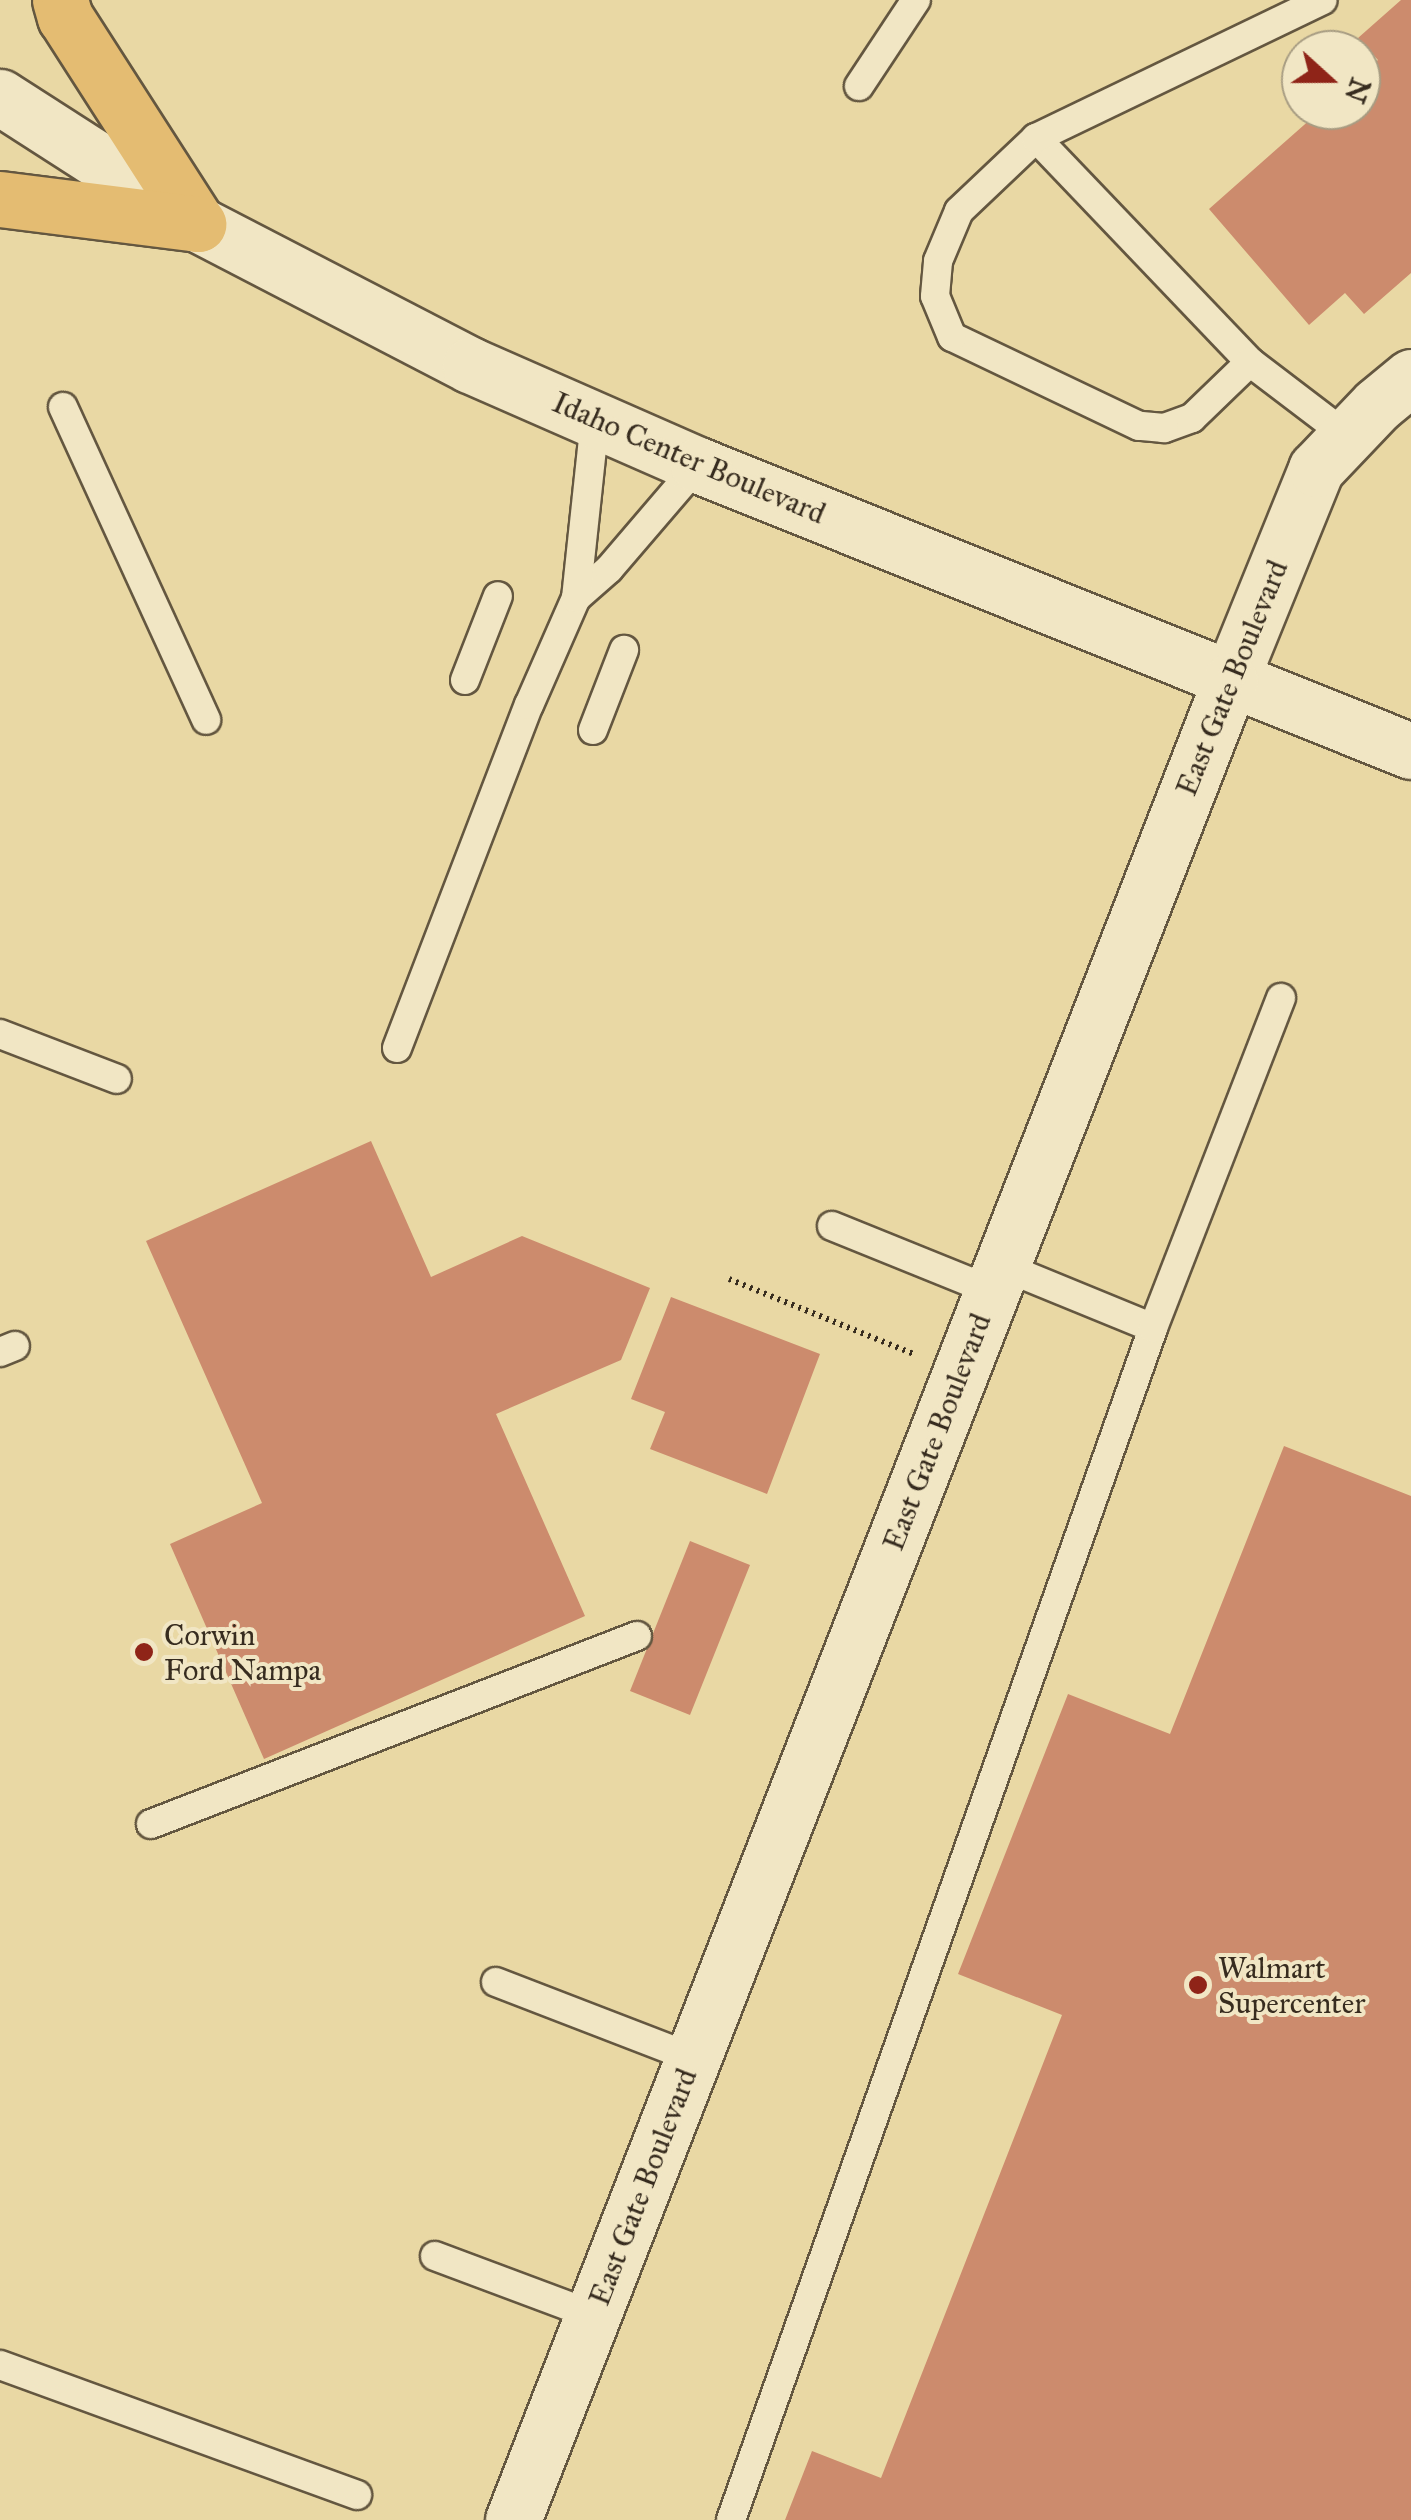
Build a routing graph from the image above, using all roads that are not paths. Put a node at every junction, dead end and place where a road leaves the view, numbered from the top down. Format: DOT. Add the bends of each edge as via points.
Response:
graph roads {
  1 [pos="60,0"];
  2 [pos="916,0"];
  3 [pos="1322,0"];
  4 [pos="858,86"];
  5 [pos="0,97"];
  6 [pos="1036,138"];
  7 [pos="0,200"];
  8 [pos="198,224"];
  9 [pos="1250,362"];
  10 [pos="1411,377"];
  11 [pos="63,406"];
  12 [pos="595,420"];
  13 [pos="1347,436"];
  14 [pos="698,465"];
  15 [pos="498,596"];
  16 [pos="576,598"];
  17 [pos="624,650"];
  18 [pos="465,680"];
  19 [pos="1230,681"];
  20 [pos="206,720"];
  21 [pos="593,730"];
  22 [pos="1411,751"];
  23 [pos="1281,998"];
  24 [pos="0,1034"];
  25 [pos="398,1048"];
  26 [pos="118,1079"];
  27 [pos="832,1226"];
  28 [pos="998,1279"];
  29 [pos="1153,1328"];
  30 [pos="637,1636"];
  31 [pos="151,1824"];
  32 [pos="496,1982"];
  33 [pos="694,2058"];
  34 [pos="435,2256"];
  35 [pos="593,2315"];
  36 [pos="0,2365"];
  37 [pos="357,2494"];
  38 [pos="514,2520"];
  39 [pos="731,2520"];
  1 -- 8 [label="highway"];
  2 -- 4 [label="lane"];
  3 -- 6 [label="lane"];
  5 -- 8 [label="street, Idaho Center Boulevard"];
  6 -- 9 [label="lane"];
  6 -- 9 [label="lane" via="959,211 938,261 935,296 952,337 1139,426 1164,428 1192,418"];
  7 -- 8 [label="highway"];
  8 -- 12 [label="street, Idaho Center Boulevard" via="470,366"];
  9 -- 13 [label="lane"];
  10 -- 13 [label="street, East Gate Boulevard"];
  11 -- 20 [label="lane"];
  12 -- 14 [label="street, Idaho Center Boulevard"];
  12 -- 16 [label="lane"];
  13 -- 19 [label="street, East Gate Boulevard" via="1316,469"];
  14 -- 16 [label="lane"];
  14 -- 19 [label="street, Idaho Center Boulevard"];
  15 -- 18 [label="lane"];
  16 -- 25 [label="lane"];
  17 -- 21 [label="lane"];
  19 -- 22 [label="street, Idaho Center Boulevard"];
  19 -- 28 [label="street, East Gate Boulevard"];
  23 -- 29 [label="lane"];
  24 -- 26 [label="lane"];
  27 -- 28 [label="lane"];
  28 -- 29 [label="lane"];
  28 -- 33 [label="street, East Gate Boulevard"];
  29 -- 39 [label="lane"];
  30 -- 31 [label="lane"];
  32 -- 33 [label="lane"];
  33 -- 35 [label="street, East Gate Boulevard"];
  34 -- 35 [label="lane"];
  35 -- 38 [label="street, East Gate Boulevard"];
  36 -- 37 [label="lane"];
}
